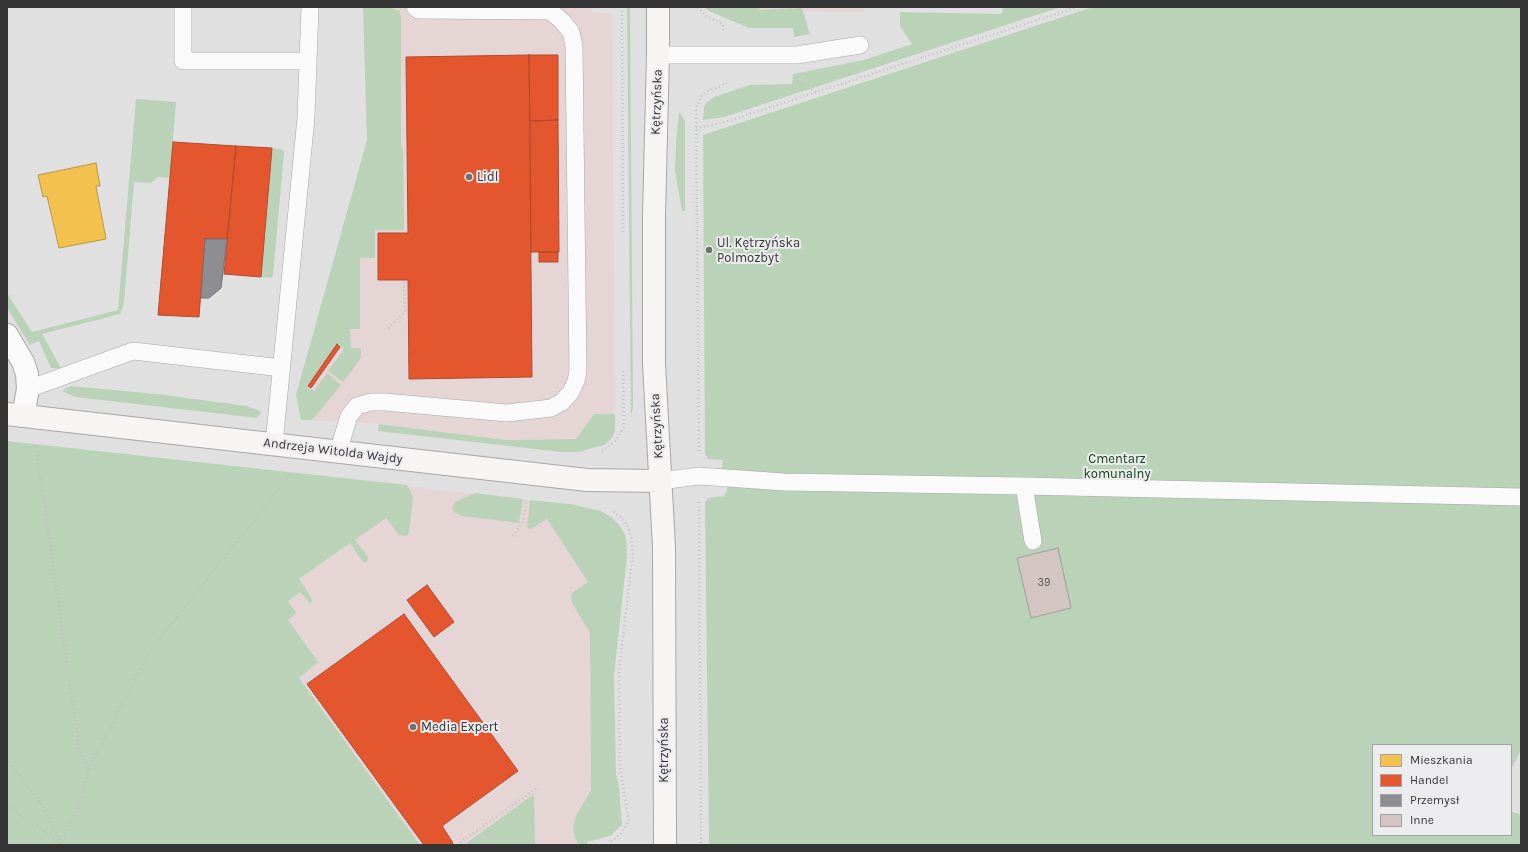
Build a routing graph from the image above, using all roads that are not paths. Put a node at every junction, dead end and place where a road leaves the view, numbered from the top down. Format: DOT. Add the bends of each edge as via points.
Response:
graph roads {
  1 [pos="183,7"];
  2 [pos="310,7"];
  3 [pos="415,7"];
  4 [pos="658,7"];
  5 [pos="550,9"];
  6 [pos="860,45"];
  7 [pos="658,55"];
  8 [pos="308,61"];
  9 [pos="7,335"];
  10 [pos="282,368"];
  11 [pos="28,389"];
  12 [pos="15,415"];
  13 [pos="274,444"];
  14 [pos="338,452"];
  15 [pos="660,481"];
  16 [pos="1024,486"];
  17 [pos="1521,497"];
  18 [pos="1033,540"];
  19 [pos="665,845"];
  1 -- 8 [label="lane" via="183,61"];
  2 -- 8 [label="lane"];
  3 -- 5 [label="lane" via="418,10"];
  4 -- 7 [label="main road, Kętrzyńska"];
  5 -- 14 [label="lane" via="571,32 574,46 578,371 571,392 562,402 551,408 507,413 371,402 357,406 349,416"];
  6 -- 7 [label="lane" via="797,55"];
  7 -- 15 [label="main road, Kętrzyńska" via="654,364"];
  8 -- 10 [label="lane" via="306,118"];
  9 -- 11 [label="street" via="23,362"];
  10 -- 11 [label="lane" via="133,351"];
  10 -- 13 [label="lane"];
  11 -- 12 [label="street"];
  12 -- 13 [label="main road, Andrzeja Witolda Wajdy"];
  13 -- 14 [label="main road, Andrzeja Witolda Wajdy"];
  14 -- 15 [label="main road, Andrzeja Witolda Wajdy" via="587,480"];
  15 -- 16 [label="lane" via="699,476 784,482"];
  15 -- 19 [label="main road, Kętrzyńska" via="664,547"];
  16 -- 17 [label="lane"];
  16 -- 18 [label="lane"];
}
